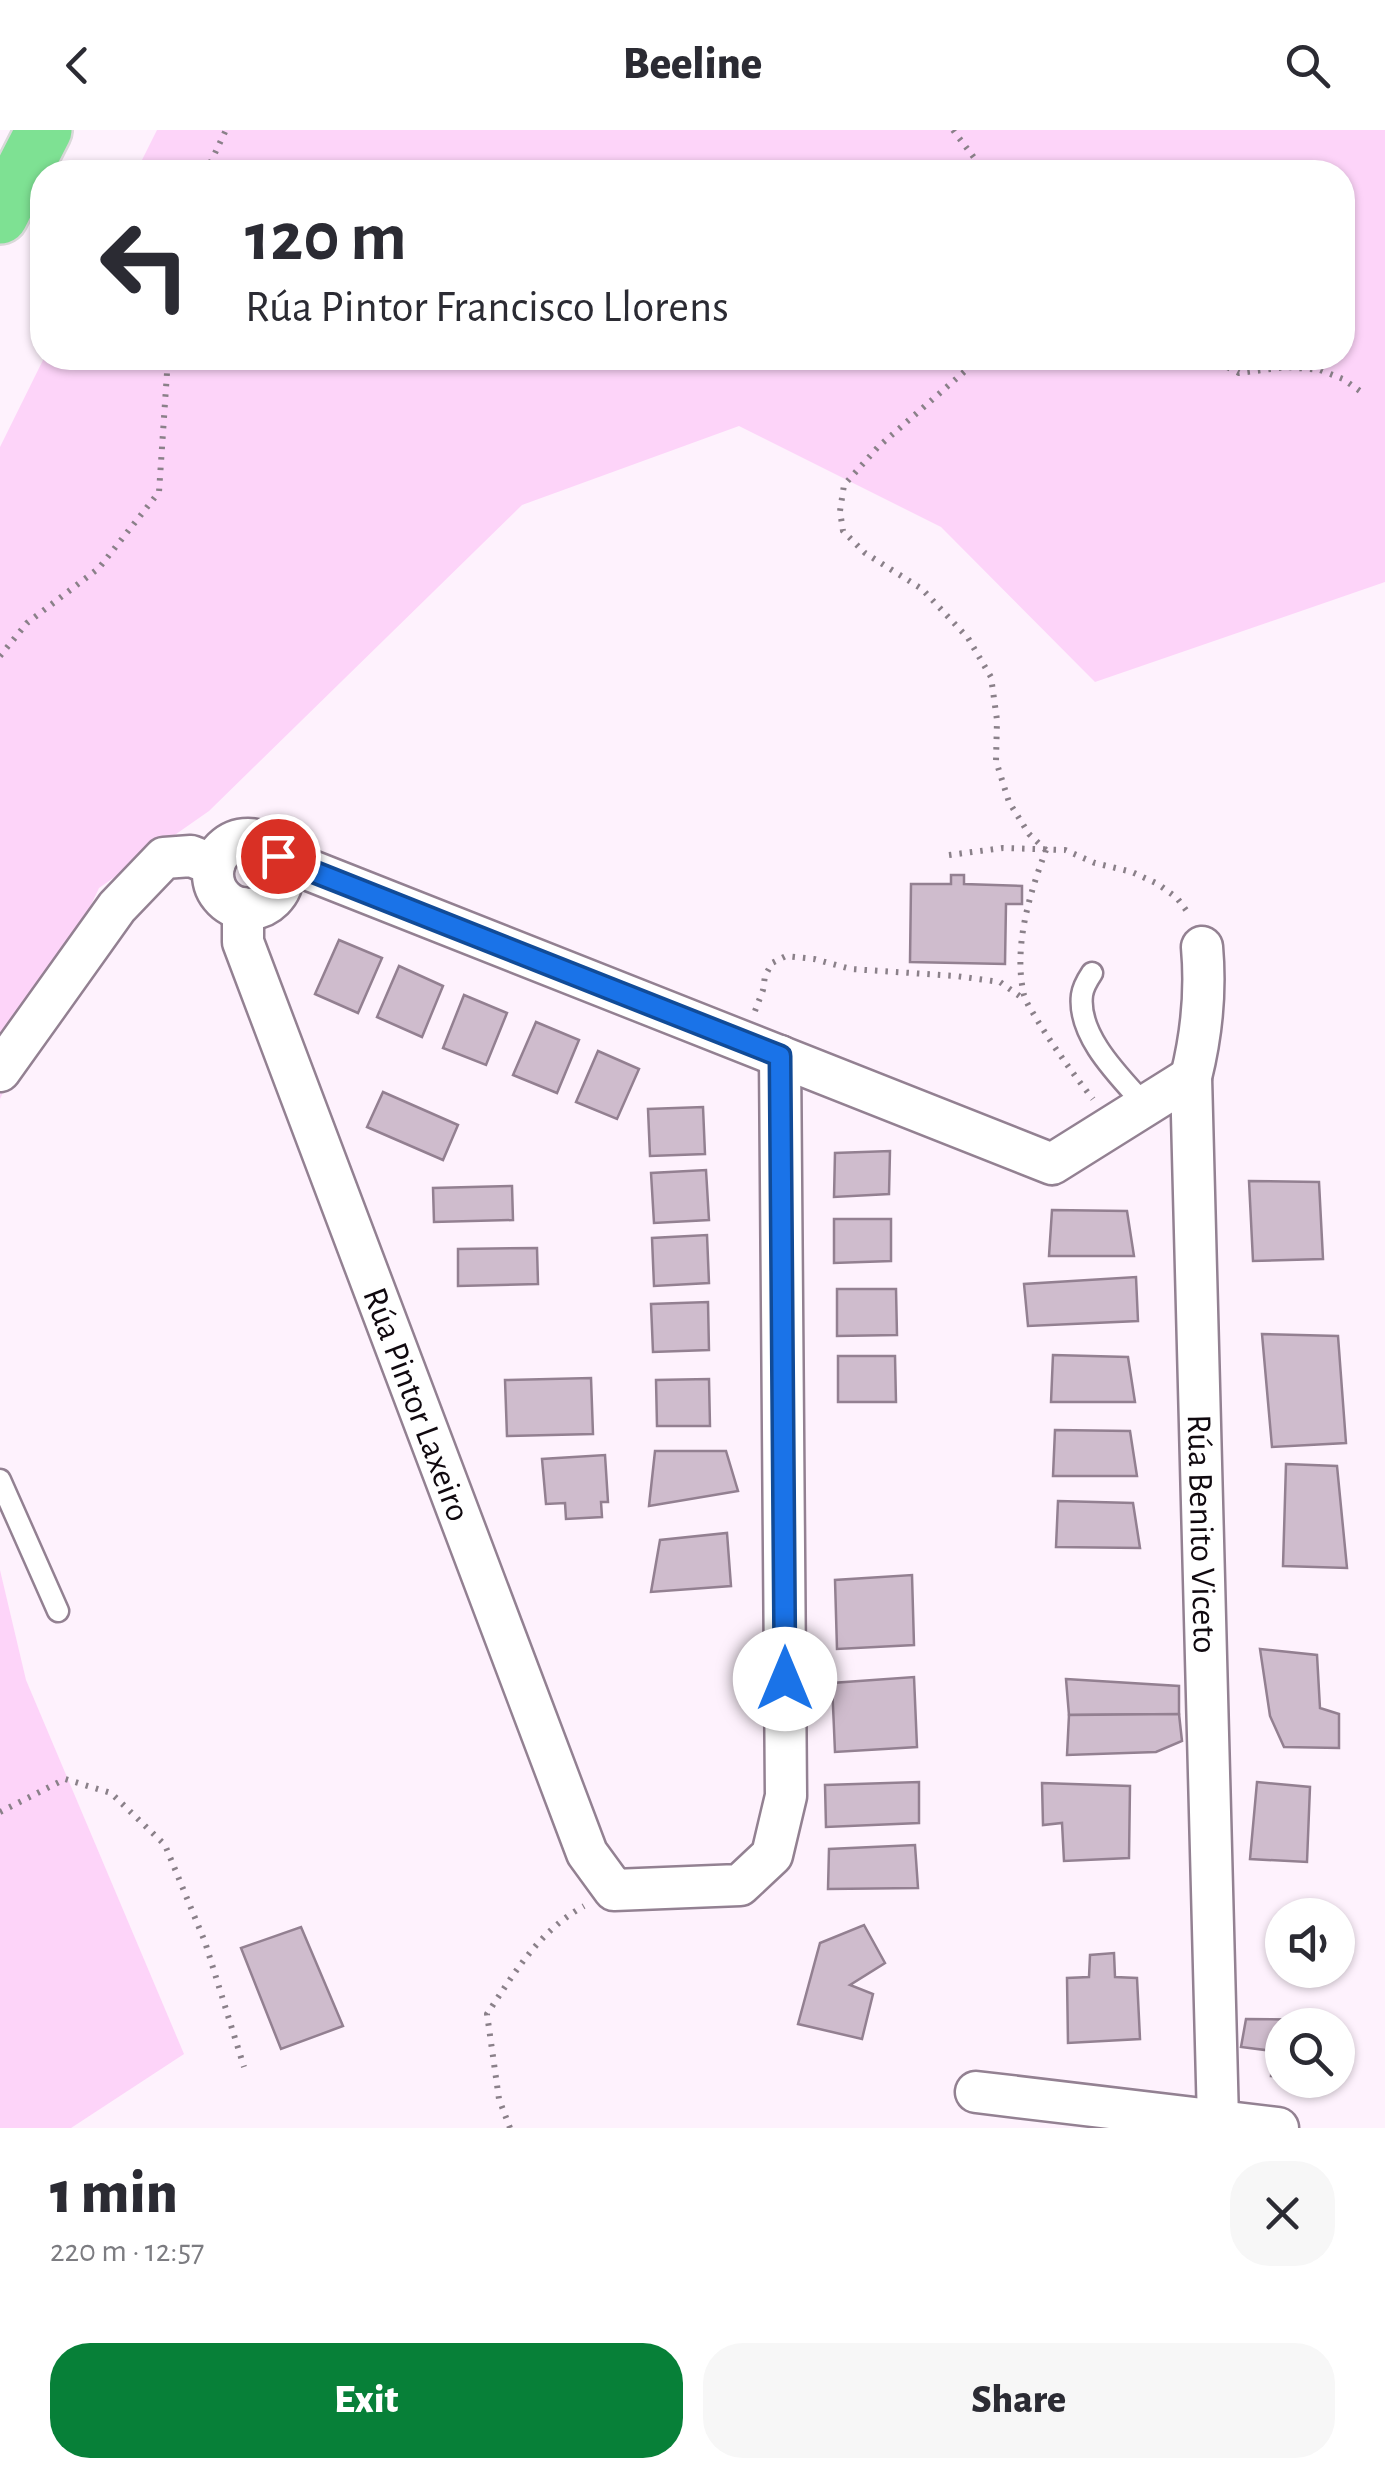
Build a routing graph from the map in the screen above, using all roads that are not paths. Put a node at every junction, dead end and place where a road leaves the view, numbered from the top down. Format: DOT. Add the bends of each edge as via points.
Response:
graph roads {
  1 [pos="44,130"];
  2 [pos="0,216"];
  3 [pos="278,856"];
  4 [pos="214,865"];
  5 [pos="242,908"];
  6 [pos="1202,947"];
  7 [pos="1092,973"];
  8 [pos="780,1056"];
  9 [pos="0,1072"];
  10 [pos="1191,1077"];
  11 [pos="1130,1115"];
  12 [pos="0,1480"];
  13 [pos="58,1611"];
  14 [pos="976,2092"];
  15 [pos="1218,2120"];
  16 [pos="1278,2128"];
  1 -- 2 [label="highway"];
  3 -- 4 [label="street" via="264,842 243,839 224,848"];
  3 -- 5 [label="street" via="283,875 276,894 262,906"];
  3 -- 8 [label="street"];
  4 -- 5 [label="street" via="219,893"];
  4 -- 9 [label="street" via="192,856 164,858 117,908"];
  5 -- 8 [label="street, Rúa Pintor Laxeiro" via="244,942 586,1853 614,1890 740,1886 772,1855 786,1796"];
  6 -- 10 [label="street, Rúa Benito Viceto" via="1204,1001"];
  7 -- 11 [label="lane" via="1082,992 1084,1022"];
  8 -- 11 [label="street" via="1052,1164"];
  10 -- 11 [label="street"];
  10 -- 15 [label="street, Rúa Benito Viceto"];
  12 -- 13 [label="lane"];
  14 -- 15 [label="street"];
  15 -- 16 [label="street"];
}
